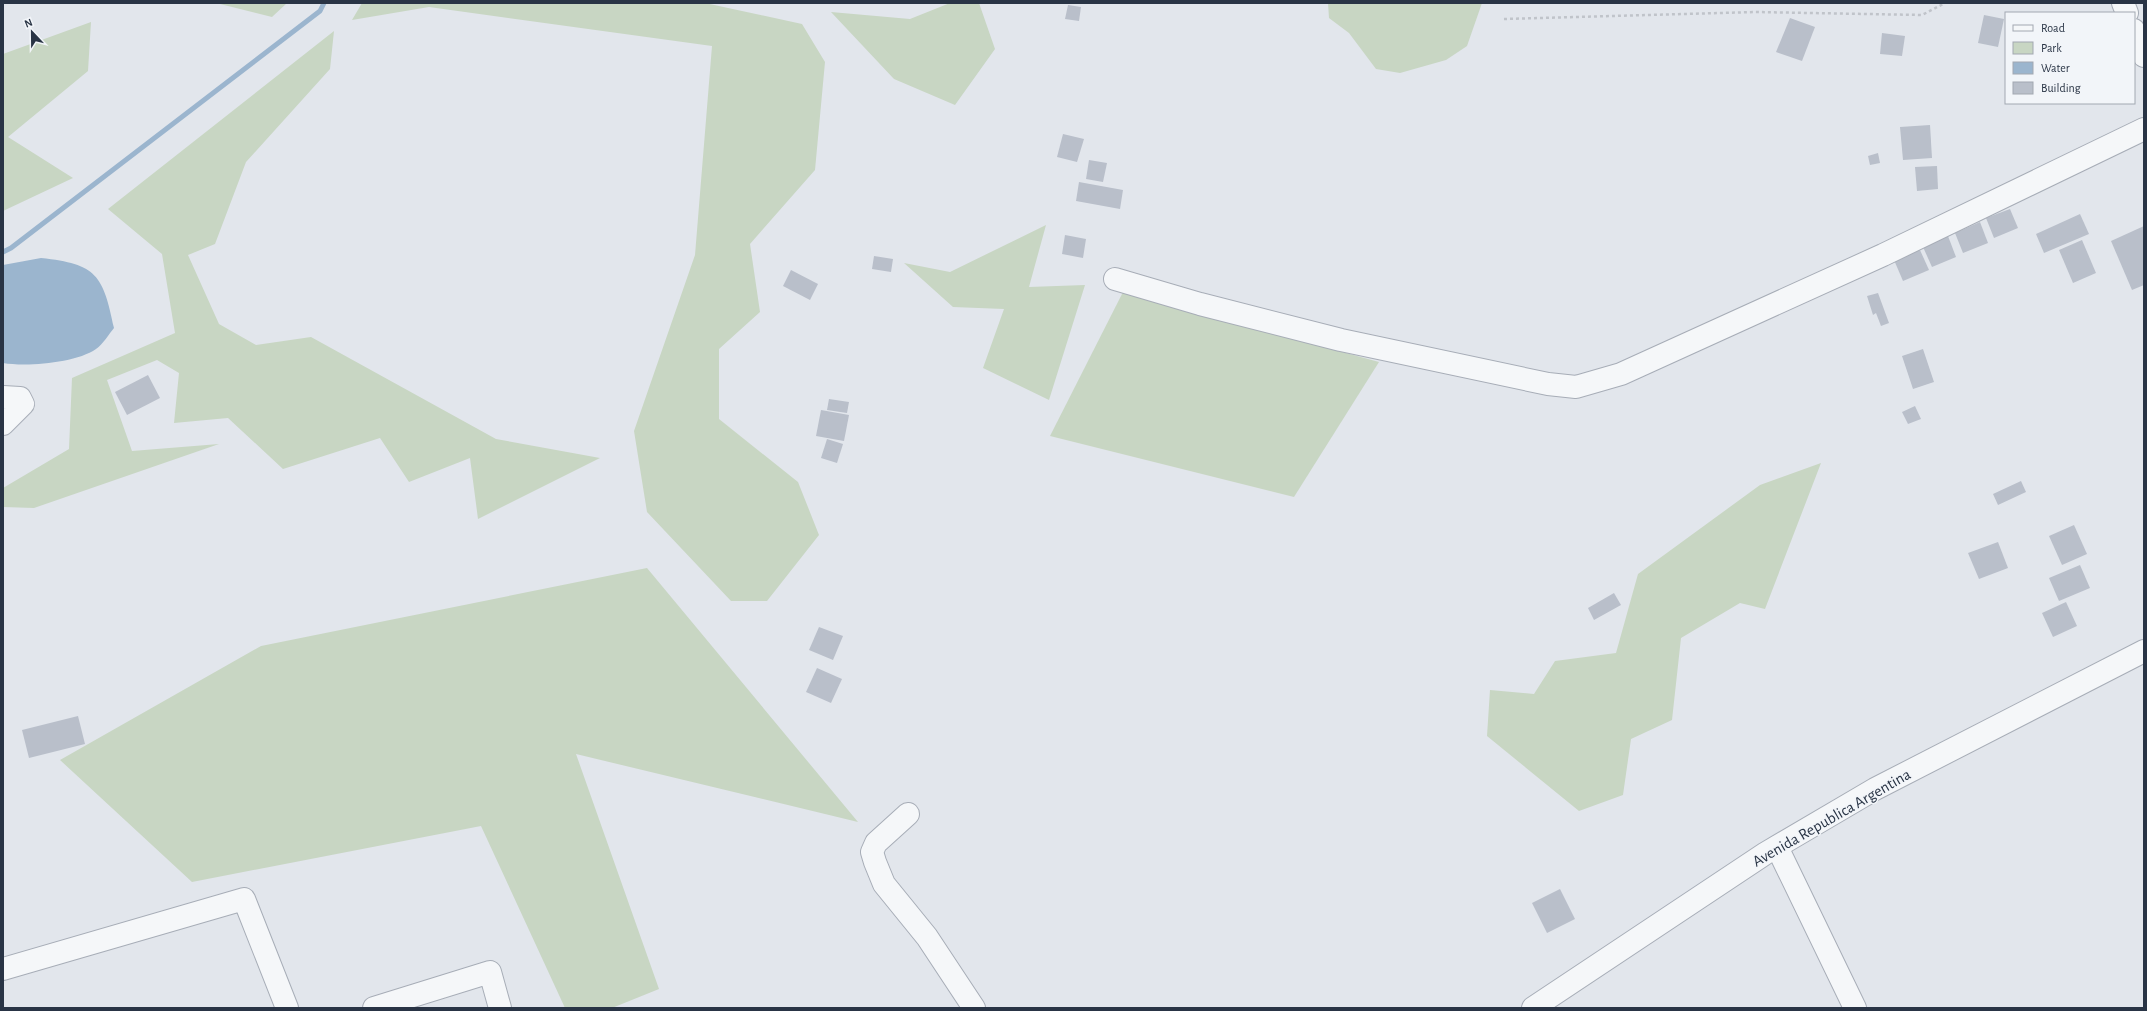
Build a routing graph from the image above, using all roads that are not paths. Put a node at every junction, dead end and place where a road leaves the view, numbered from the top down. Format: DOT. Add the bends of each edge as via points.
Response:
graph roads {
  1 [pos="2135,33"];
  2 [pos="2144,56"];
  3 [pos="2144,128"];
  4 [pos="1115,279"];
  5 [pos="3,397"];
  6 [pos="3,424"];
  7 [pos="2144,651"];
  8 [pos="908,814"];
  9 [pos="1777,846"];
  10 [pos="3,968"];
  11 [pos="287,1008"];
  12 [pos="374,1008"];
  13 [pos="500,1008"];
  14 [pos="974,1008"];
  15 [pos="1533,1008"];
  16 [pos="1855,1008"];
  1 -- 2 [label="street"];
  3 -- 4 [label="street" via="1783,301 1621,374 1576,387 1548,384 1341,340"];
  5 -- 6 [label="street" via="20,398 23,404"];
  7 -- 9 [label="street, Avenida Republica Argentina" via="1875,789"];
  8 -- 14 [label="street" via="876,843 872,852 875,862 884,884 927,937"];
  9 -- 15 [label="street, Avenida Republica Argentina"];
  9 -- 16 [label="street"];
  10 -- 11 [label="street" via="244,899"];
  12 -- 13 [label="street" via="490,972"];
}
